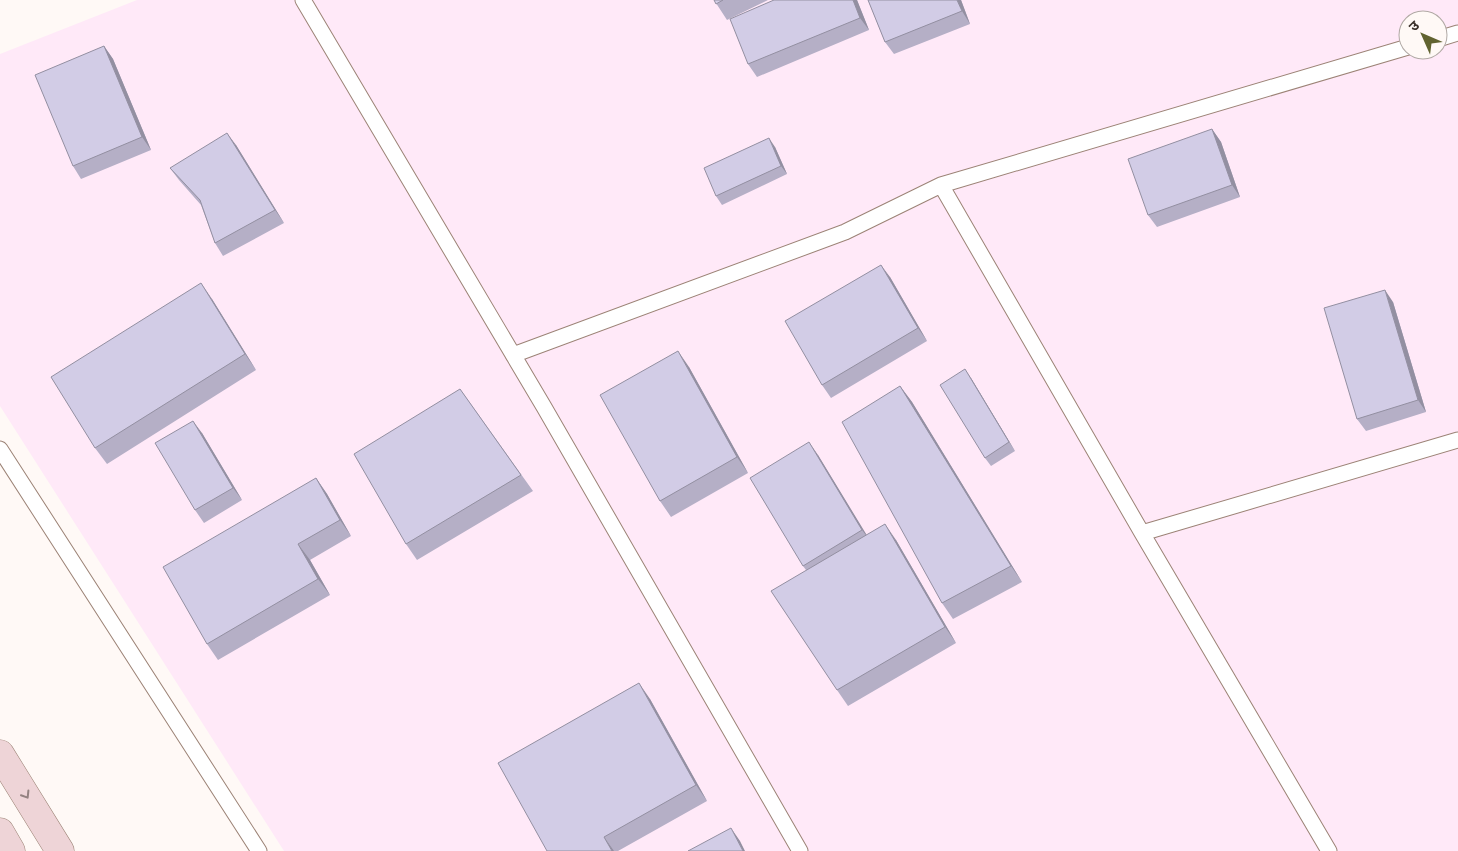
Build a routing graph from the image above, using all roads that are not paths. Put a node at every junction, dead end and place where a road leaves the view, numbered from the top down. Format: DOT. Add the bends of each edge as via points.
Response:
graph roads {
  1 [pos="303,0"];
  2 [pos="1398,50"];
  3 [pos="941,185"];
  4 [pos="513,355"];
  5 [pos="1458,440"];
  6 [pos="0,449"];
  7 [pos="1142,533"];
  8 [pos="0,754"];
  9 [pos="0,832"];
  10 [pos="12,851"];
  11 [pos="60,851"];
  12 [pos="259,851"];
  13 [pos="800,851"];
  14 [pos="1329,851"];
  1 -- 4 [label="lane"];
  2 -- 3 [label="lane"];
  3 -- 4 [label="lane" via="845,232"];
  3 -- 7 [label="lane"];
  4 -- 13 [label="lane"];
  5 -- 7 [label="lane"];
  6 -- 12 [label="lane"];
  7 -- 14 [label="lane"];
  8 -- 11 [label="main road, one-way"];
  9 -- 10 [label="main road"];
}
